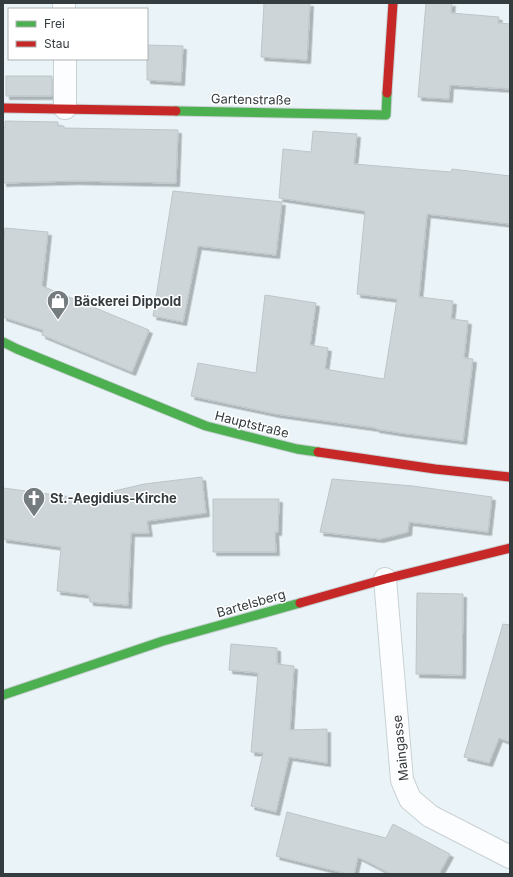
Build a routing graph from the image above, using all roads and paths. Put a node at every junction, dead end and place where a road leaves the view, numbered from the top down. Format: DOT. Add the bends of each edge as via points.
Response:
graph roads {
  1 [pos="393,3"];
  2 [pos="64,60"];
  3 [pos="3,108"];
  4 [pos="65,108"];
  5 [pos="3,342"];
  6 [pos="510,476"];
  7 [pos="510,548"];
  8 [pos="385,579"];
  9 [pos="3,695"];
  10 [pos="510,857"];
  1 -- 4 [label="street, Gartenstraße" via="386,115"];
  2 -- 4 [label="street"];
  3 -- 4 [label="street, Gartenstraße"];
  5 -- 6 [label="street, Hauptstraße" via="206,426 296,449 435,470"];
  7 -- 8 [label="street, Bartelsberg"];
  8 -- 9 [label="street, Bartelsberg" via="163,641"];
  8 -- 10 [label="street, Maingasse" via="402,780 410,800 430,816"];
}
